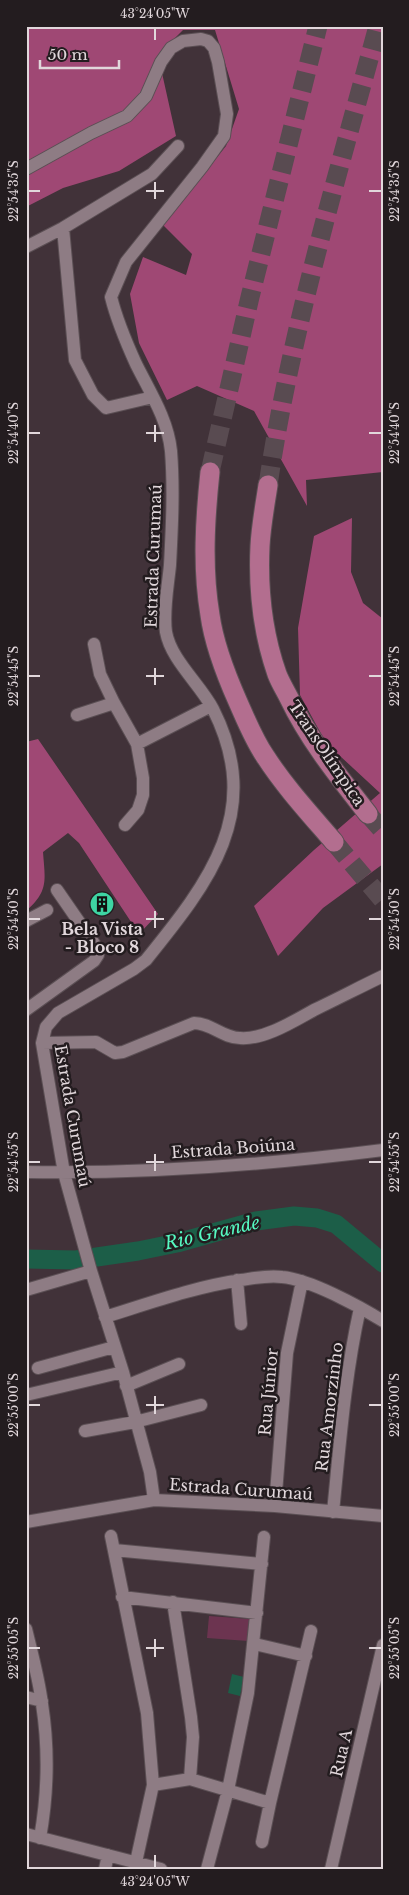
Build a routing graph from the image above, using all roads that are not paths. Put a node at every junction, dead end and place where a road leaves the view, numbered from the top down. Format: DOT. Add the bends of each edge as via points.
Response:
graph roads {
  1 [pos="178,146"];
  2 [pos="26,170"];
  3 [pos="62,228"];
  4 [pos="26,247"];
  5 [pos="153,397"];
  6 [pos="210,472"];
  7 [pos="268,485"];
  8 [pos="94,644"];
  9 [pos="114,703"];
  10 [pos="211,706"];
  11 [pos="77,715"];
  12 [pos="137,744"];
  13 [pos="368,814"];
  14 [pos="125,826"];
  15 [pos="334,842"];
  16 [pos="57,890"];
  17 [pos="47,910"];
  18 [pos="26,922"];
  19 [pos="383,976"];
  20 [pos="26,1010"];
  21 [pos="42,1043"];
  22 [pos="383,1150"];
  23 [pos="26,1172"];
  24 [pos="64,1173"];
  25 [pos="90,1268"];
  26 [pos="237,1280"];
  27 [pos="302,1281"];
  28 [pos="26,1290"];
  29 [pos="360,1308"];
  30 [pos="105,1318"];
  31 [pos="383,1321"];
  32 [pos="241,1324"];
  33 [pos="114,1347"];
  34 [pos="179,1364"];
  35 [pos="38,1368"];
  36 [pos="122,1372"];
  37 [pos="126,1386"];
  38 [pos="26,1395"];
  39 [pos="201,1405"];
  40 [pos="135,1422"];
  41 [pos="85,1431"];
  42 [pos="154,1500"];
  43 [pos="275,1506"];
  44 [pos="333,1512"];
  45 [pos="383,1516"];
  46 [pos="26,1522"];
  47 [pos="111,1536"];
  48 [pos="264,1537"];
  49 [pos="114,1550"];
  50 [pos="262,1564"];
  51 [pos="122,1597"];
  52 [pos="173,1602"];
  53 [pos="257,1613"];
  54 [pos="26,1629"];
  55 [pos="312,1632"];
  56 [pos="255,1644"];
  57 [pos="383,1645"];
  58 [pos="306,1656"];
  59 [pos="26,1697"];
  60 [pos="42,1701"];
  61 [pos="190,1780"];
  62 [pos="154,1785"];
  63 [pos="228,1790"];
  64 [pos="270,1802"];
  65 [pos="26,1834"];
  66 [pos="40,1838"];
  67 [pos="262,1842"];
  68 [pos="108,1855"];
  69 [pos="136,1862"];
  70 [pos="105,1869"];
  71 [pos="161,1869"];
  72 [pos="207,1869"];
  73 [pos="331,1869"];
  1 -- 3 [label="street" via="152,174"];
  2 -- 5 [label="street, Estrada Curumaú" via="127,116 146,96 161,62 172,48 183,41 201,39 214,48 226,114 224,136 126,262 111,297 125,340"];
  3 -- 4 [label="street"];
  3 -- 5 [label="street" via="75,360 93,395 106,408"];
  5 -- 10 [label="street, Estrada Curumaú" via="165,423 171,450 172,540 166,633 175,655"];
  6 -- 15 [label="highway" via="205,570 210,617 225,672 264,755"];
  7 -- 13 [label="highway, TransOlímpica" via="260,545 260,580 265,627 277,675 316,743"];
  8 -- 9 [label="street" via="100,674"];
  9 -- 11 [label="street"];
  9 -- 12 [label="street"];
  10 -- 12 [label="street"];
  10 -- 21 [label="street, Estrada Curumaú" via="229,748 234,783 228,829 207,878 146,960 58,1014 46,1028"];
  12 -- 14 [label="street" via="143,795 138,810"];
  16 -- 20 [label="street" via="96,945 98,955"];
  17 -- 18 [label="street"];
  19 -- 21 [label="street" via="280,1028 253,1038 230,1036 202,1023 194,1023 123,1052 115,1053 96,1042"];
  21 -- 24 [label="street, Estrada Curumaú"];
  22 -- 24 [label="street, Estrada Boiúna" via="205,1168"];
  23 -- 24 [label="street, Estrada Boiúna"];
  24 -- 25 [label="street, Estrada Curumaú"];
  25 -- 28 [label="street"];
  25 -- 30 [label="street, Estrada Curumaú"];
  26 -- 27 [label="street" via="284,1276"];
  26 -- 30 [label="street" via="213,1284"];
  26 -- 32 [label="street"];
  27 -- 29 [label="street"];
  27 -- 43 [label="street, Rua Júnior" via="287,1353"];
  29 -- 31 [label="street"];
  29 -- 44 [label="street, Rua Amorzinho" via="344,1395"];
  30 -- 33 [label="street, Estrada Curumaú"];
  33 -- 35 [label="street"];
  33 -- 36 [label="street, Estrada Curumaú"];
  34 -- 37 [label="street"];
  36 -- 37 [label="street, Estrada Curumaú"];
  36 -- 38 [label="street"];
  37 -- 40 [label="street, Estrada Curumaú"];
  39 -- 40 [label="street"];
  40 -- 41 [label="street"];
  40 -- 42 [label="street, Estrada Curumaú" via="150,1472"];
  42 -- 43 [label="street, Estrada Curumaú"];
  42 -- 46 [label="street"];
  43 -- 44 [label="street, Estrada Curumaú"];
  44 -- 45 [label="street, Estrada Curumaú"];
  47 -- 49 [label="street"];
  48 -- 50 [label="street"];
  49 -- 50 [label="street"];
  49 -- 51 [label="street"];
  50 -- 53 [label="street"];
  51 -- 52 [label="street"];
  51 -- 62 [label="street" via="147,1713"];
  52 -- 53 [label="street"];
  52 -- 61 [label="street" via="193,1737"];
  53 -- 56 [label="street"];
  54 -- 60 [label="street"];
  55 -- 58 [label="street"];
  56 -- 58 [label="street"];
  56 -- 63 [label="street"];
  57 -- 73 [label="street, Rua A"];
  58 -- 64 [label="street"];
  59 -- 60 [label="street"];
  60 -- 66 [label="street" via="47,1780"];
  61 -- 62 [label="street"];
  61 -- 63 [label="street"];
  62 -- 69 [label="street"];
  63 -- 64 [label="street"];
  63 -- 72 [label="street"];
  64 -- 67 [label="street"];
  65 -- 66 [label="street"];
  66 -- 68 [label="street"];
  68 -- 69 [label="street"];
  68 -- 70 [label="street"];
  69 -- 71 [label="street"];
}
